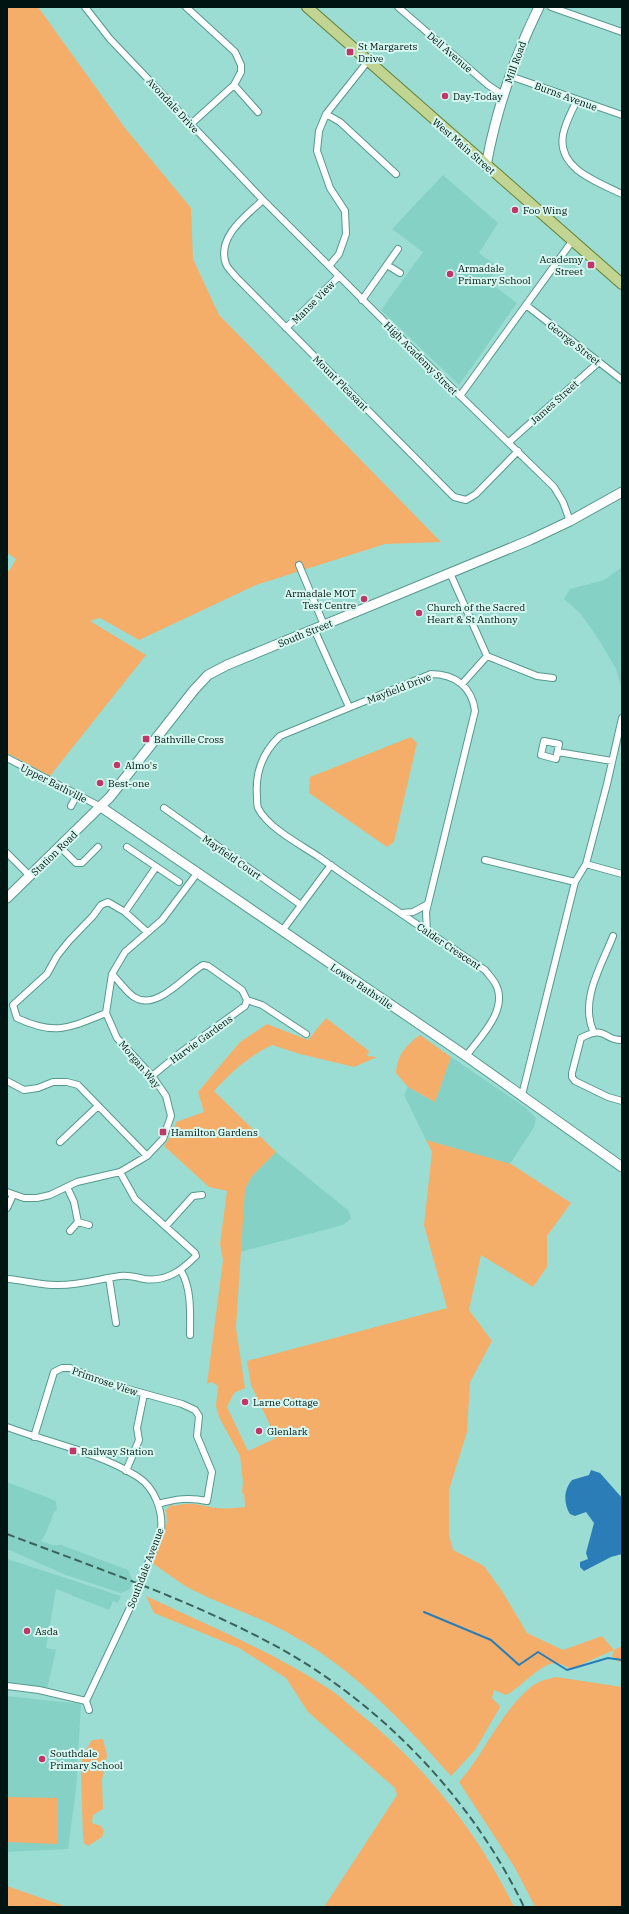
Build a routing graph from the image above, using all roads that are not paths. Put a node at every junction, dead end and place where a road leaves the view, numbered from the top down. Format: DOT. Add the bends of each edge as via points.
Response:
graph roads {
  1 [pos="85,7"];
  2 [pos="186,7"];
  3 [pos="398,7"];
  4 [pos="539,7"];
  5 [pos="551,7"];
  6 [pos="310,8"];
  7 [pos="622,32"];
  8 [pos="368,61"];
  9 [pos="510,76"];
  10 [pos="234,85"];
  11 [pos="503,95"];
  12 [pos="577,100"];
  13 [pos="258,112"];
  14 [pos="326,114"];
  15 [pos="622,115"];
  16 [pos="191,124"];
  17 [pos="486,166"];
  18 [pos="396,174"];
  19 [pos="622,194"];
  20 [pos="263,200"];
  21 [pos="573,240"];
  22 [pos="398,249"];
  23 [pos="387,265"];
  24 [pos="329,266"];
  25 [pos="400,273"];
  26 [pos="339,276"];
  27 [pos="622,284"];
  28 [pos="362,300"];
  29 [pos="526,306"];
  30 [pos="286,328"];
  31 [pos="599,362"];
  32 [pos="622,380"];
  33 [pos="460,396"];
  34 [pos="509,442"];
  35 [pos="518,451"];
  36 [pos="622,492"];
  37 [pos="570,521"];
  38 [pos="299,565"];
  39 [pos="450,573"];
  40 [pos="324,625"];
  41 [pos="314,629"];
  42 [pos="487,656"];
  43 [pos="554,678"];
  44 [pos="462,684"];
  45 [pos="349,707"];
  46 [pos="622,718"];
  47 [pos="558,752"];
  48 [pos="7,758"];
  49 [pos="612,761"];
  50 [pos="77,795"];
  51 [pos="71,806"];
  52 [pos="101,807"];
  53 [pos="164,808"];
  54 [pos="60,847"];
  55 [pos="98,847"];
  56 [pos="127,847"];
  57 [pos="7,853"];
  58 [pos="485,860"];
  59 [pos="586,864"];
  60 [pos="331,865"];
  61 [pos="156,867"];
  62 [pos="198,872"];
  63 [pos="622,874"];
  64 [pos="30,876"];
  65 [pos="179,882"];
  66 [pos="575,882"];
  67 [pos="7,898"];
  68 [pos="428,904"];
  69 [pos="300,905"];
  70 [pos="125,912"];
  71 [pos="401,913"];
  72 [pos="282,931"];
  73 [pos="427,931"];
  74 [pos="147,932"];
  75 [pos="613,936"];
  76 [pos="112,974"];
  77 [pos="247,1000"];
  78 [pos="106,1013"];
  79 [pos="593,1031"];
  80 [pos="306,1034"];
  81 [pos="622,1040"];
  82 [pos="466,1056"];
  83 [pos="152,1076"];
  84 [pos="7,1080"];
  85 [pos="522,1095"];
  86 [pos="622,1100"];
  87 [pos="98,1106"];
  88 [pos="60,1142"];
  89 [pos="147,1156"];
  90 [pos="622,1167"];
  91 [pos="120,1172"];
  92 [pos="67,1187"];
  93 [pos="10,1193"];
  94 [pos="202,1195"];
  95 [pos="7,1208"];
  96 [pos="78,1222"];
  97 [pos="89,1225"];
  98 [pos="166,1226"];
  99 [pos="70,1231"];
  100 [pos="180,1271"];
  101 [pos="109,1278"];
  102 [pos="7,1279"];
  103 [pos="116,1323"];
  104 [pos="190,1335"];
  105 [pos="144,1394"];
  106 [pos="7,1427"];
  107 [pos="34,1437"];
  108 [pos="126,1472"];
  109 [pos="158,1504"];
  110 [pos="7,1686"];
  111 [pos="86,1701"];
  112 [pos="89,1710"];
  1 -- 16 [label="street, Avondale Drive" via="110,39"];
  2 -- 10 [label="street" via="235,52 241,72"];
  3 -- 11 [label="street, Dell Avenue" via="488,86"];
  4 -- 9 [label="main road, Mill Road"];
  5 -- 7 [label="street"];
  6 -- 8 [label="main road, West Main Street"];
  8 -- 14 [label="street"];
  8 -- 17 [label="main road, West Main Street"];
  9 -- 11 [label="main road, Mill Road"];
  9 -- 12 [label="street, Burns Avenue"];
  10 -- 13 [label="street"];
  10 -- 16 [label="street"];
  11 -- 17 [label="main road, Mill Road"];
  12 -- 15 [label="street, Burns Avenue"];
  12 -- 19 [label="street" via="563,134 562,148 569,163"];
  14 -- 18 [label="street" via="340,122"];
  14 -- 24 [label="street" via="319,131 317,151 330,188 345,211 346,234 339,254"];
  16 -- 20 [label="street, Avondale Drive"];
  17 -- 21 [label="main road, West Main Street"];
  20 -- 24 [label="street, High Academy Street"];
  20 -- 30 [label="street, Mount Pleasant" via="236,225 230,235 225,249 226,264"];
  21 -- 27 [label="main road, West Main Street"];
  21 -- 29 [label="street"];
  22 -- 23 [label="street"];
  23 -- 25 [label="street"];
  23 -- 28 [label="street"];
  24 -- 26 [label="street, High Academy Street"];
  26 -- 28 [label="street, High Academy Street"];
  26 -- 30 [label="street, Manse View"];
  28 -- 33 [label="street, High Academy Street"];
  29 -- 31 [label="street, George Street"];
  29 -- 33 [label="street"];
  30 -- 35 [label="street, Mount Pleasant" via="454,497 466,500 476,494"];
  31 -- 32 [label="street, George Street"];
  31 -- 34 [label="street, James Street"];
  33 -- 34 [label="street, High Academy Street"];
  34 -- 35 [label="street, High Academy Street"];
  35 -- 37 [label="street, High Academy Street" via="554,487"];
  36 -- 37 [label="main road, South Street"];
  37 -- 39 [label="main road, South Street"];
  38 -- 40 [label="street"];
  39 -- 40 [label="main road, South Street"];
  39 -- 42 [label="street"];
  40 -- 41 [label="main road, South Street"];
  41 -- 45 [label="street"];
  41 -- 52 [label="main road, South Street" via="208,675"];
  42 -- 43 [label="street" via="537,676"];
  42 -- 44 [label="street"];
  44 -- 45 [label="street, Mayfield Drive" via="449,676 431,674"];
  44 -- 68 [label="street" via="473,700 475,711"];
  45 -- 60 [label="street, Mayfield Drive" via="280,736 270,745 257,773 258,808 272,825"];
  46 -- 49 [label="street"];
  47 -- 49 [label="street"];
  48 -- 50 [label="street, Upper Bathville"];
  49 -- 59 [label="street"];
  50 -- 51 [label="street"];
  50 -- 52 [label="street, Upper Bathville"];
  52 -- 54 [label="main road, Station Road"];
  52 -- 62 [label="main road, Lower Bathville"];
  53 -- 69 [label="street, Mayfield Court"];
  54 -- 55 [label="street" via="76,863 82,863"];
  54 -- 64 [label="main road, Station Road"];
  56 -- 61 [label="street"];
  57 -- 64 [label="street"];
  58 -- 66 [label="street"];
  59 -- 63 [label="street"];
  59 -- 66 [label="street"];
  60 -- 69 [label="street"];
  60 -- 71 [label="street, Calder Crescent"];
  61 -- 65 [label="street"];
  61 -- 70 [label="street"];
  62 -- 72 [label="main road, Lower Bathville"];
  62 -- 74 [label="street" via="174,906"];
  64 -- 67 [label="main road, Station Road"];
  66 -- 85 [label="street"];
  68 -- 71 [label="street" via="413,912"];
  68 -- 73 [label="street"];
  69 -- 72 [label="street"];
  70 -- 74 [label="street"];
  70 -- 78 [label="street" via="108,902 100,905 65,946 47,974 13,1005 16,1018 34,1026 57,1029 71,1028"];
  71 -- 73 [label="street, Calder Crescent"];
  72 -- 82 [label="main road, Lower Bathville"];
  73 -- 82 [label="street, Calder Crescent" via="485,970 495,984 499,1003 495,1015"];
  74 -- 76 [label="street" via="125,952"];
  75 -- 79 [label="street" via="589,996 588,1018"];
  76 -- 77 [label="street" via="134,997 145,1001 160,998 203,965 242,990"];
  76 -- 78 [label="street"];
  77 -- 80 [label="street" via="262,1005"];
  77 -- 83 [label="street, Harvie Gardens" via="245,1006"];
  78 -- 83 [label="street, Morgan Way" via="118,1038"];
  79 -- 81 [label="street"];
  79 -- 86 [label="street" via="581,1038 572,1077 575,1081 608,1097"];
  82 -- 85 [label="main road, Lower Bathville"];
  83 -- 89 [label="street, Morgan Way" via="166,1096 170,1116 163,1139"];
  84 -- 87 [label="street" via="24,1090 53,1082 67,1082 78,1086"];
  85 -- 90 [label="main road, Lower Bathville"];
  87 -- 88 [label="street"];
  87 -- 89 [label="street"];
  89 -- 91 [label="street, Morgan Way"];
  91 -- 92 [label="street, Morgan Way" via="77,1182"];
  91 -- 98 [label="street" via="135,1199"];
  92 -- 93 [label="street, Morgan Way" via="50,1196 37,1198 24,1198"];
  92 -- 96 [label="street" via="74,1202"];
  93 -- 95 [label="street"];
  94 -- 98 [label="street" via="193,1196"];
  96 -- 97 [label="street"];
  96 -- 99 [label="street"];
  98 -- 100 [label="street" via="196,1256"];
  100 -- 101 [label="street" via="170,1277 153,1280 129,1276"];
  100 -- 104 [label="street" via="186,1281"];
  101 -- 102 [label="street" via="61,1285"];
  101 -- 103 [label="street"];
  105 -- 107 [label="street, Primrose View" via="106,1383 70,1368 62,1368 54,1372"];
  105 -- 108 [label="street, Primrose View" via="137,1428 139,1440"];
  105 -- 109 [label="street" via="195,1410 198,1416 197,1436 212,1472 207,1501 193,1498"];
  106 -- 107 [label="street, Southdale Avenue"];
  107 -- 108 [label="street, Southdale Avenue" via="94,1456"];
  108 -- 109 [label="street, Southdale Avenue" via="138,1477 152,1491"];
  109 -- 111 [label="street, Southdale Avenue" via="162,1520 160,1530 136,1594"];
  110 -- 111 [label="street"];
  111 -- 112 [label="street"];
}
